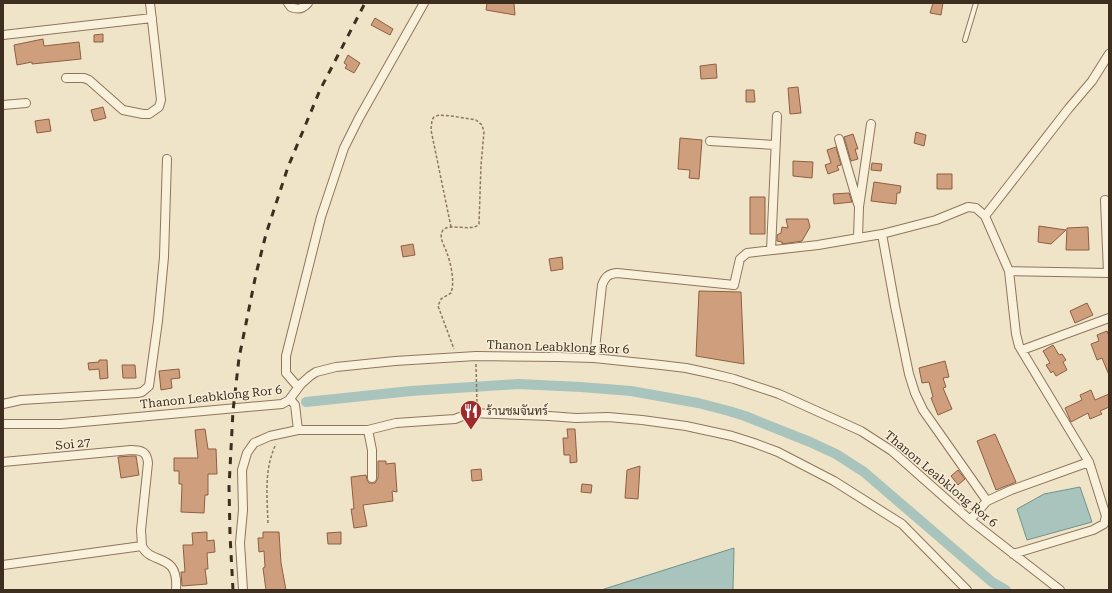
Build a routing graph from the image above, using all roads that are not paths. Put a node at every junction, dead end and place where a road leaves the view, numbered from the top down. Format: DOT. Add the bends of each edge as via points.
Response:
graph roads {
  1 [pos="150,3"];
  2 [pos="288,3"];
  3 [pos="308,3"];
  4 [pos="424,3"];
  5 [pos="976,3"];
  6 [pos="152,18"];
  7 [pos="3,35"];
  8 [pos="965,40"];
  9 [pos="1109,54"];
  10 [pos="66,78"];
  11 [pos="26,103"];
  12 [pos="3,105"];
  13 [pos="776,116"];
  14 [pos="871,124"];
  15 [pos="839,139"];
  16 [pos="710,141"];
  17 [pos="774,145"];
  18 [pos="167,160"];
  19 [pos="1105,200"];
  20 [pos="859,207"];
  21 [pos="985,216"];
  22 [pos="882,234"];
  23 [pos="858,238"];
  24 [pos="771,250"];
  25 [pos="1010,271"];
  26 [pos="1108,273"];
  27 [pos="1109,318"];
  28 [pos="1022,350"];
  29 [pos="594,358"];
  30 [pos="298,387"];
  31 [pos="290,399"];
  32 [pos="3,404"];
  33 [pos="3,424"];
  34 [pos="298,430"];
  35 [pos="368,430"];
  36 [pos="3,462"];
  37 [pos="1089,462"];
  38 [pos="372,478"];
  39 [pos="988,501"];
  40 [pos="970,520"];
  41 [pos="142,546"];
  42 [pos="1013,554"];
  43 [pos="3,565"];
  44 [pos="176,590"];
  45 [pos="243,590"];
  46 [pos="967,590"];
  47 [pos="1060,590"];
  1 -- 6 [label="street"];
  2 -- 3 [label="street" via="298,9"];
  4 -- 30 [label="street" via="359,118 344,148 332,182 286,356 286,373"];
  5 -- 8 [label="lane"];
  6 -- 7 [label="street"];
  6 -- 10 [label="street" via="161,100 155,111 146,115 123,110 89,80"];
  9 -- 21 [label="street" via="1092,81"];
  11 -- 12 [label="street"];
  13 -- 17 [label="street"];
  14 -- 20 [label="street"];
  15 -- 20 [label="street"];
  16 -- 17 [label="street"];
  17 -- 24 [label="street"];
  18 -- 32 [label="street" via="164,257 149,386 137,393 20,400"];
  19 -- 26 [label="street"];
  20 -- 23 [label="street"];
  21 -- 22 [label="street" via="976,208 968,207 936,220"];
  21 -- 25 [label="street"];
  22 -- 23 [label="street"];
  22 -- 39 [label="street" via="900,335 915,393 923,410"];
  23 -- 24 [label="street"];
  24 -- 29 [label="street" via="750,252 742,256 734,286 611,274 602,285"];
  25 -- 26 [label="street"];
  25 -- 28 [label="street" via="1017,338"];
  27 -- 28 [label="street"];
  28 -- 37 [label="street"];
  29 -- 30 [label="street, Thanon Leabklong Ror 6" via="476,356 375,362 325,370 310,376"];
  29 -- 40 [label="street, Thanon Leabklong Ror 6" via="686,368 760,387 802,403 861,431 881,444"];
  30 -- 31 [label="street, Thanon Leabklong Ror 6"];
  31 -- 33 [label="street, Thanon Leabklong Ror 6" via="277,405 61,424"];
  31 -- 34 [label="street" via="295,405"];
  34 -- 35 [label="street"];
  34 -- 45 [label="street" via="254,443 244,459 240,543"];
  35 -- 38 [label="street" via="372,450"];
  35 -- 46 [label="street" via="396,423 455,419 470,413 625,418 686,426 732,436 760,445 806,466 896,520"];
  36 -- 41 [label="street, Soi 27" via="131,450 145,453 148,467 141,530"];
  37 -- 39 [label="street"];
  37 -- 42 [label="street" via="1106,516 1104,524 1093,530"];
  39 -- 40 [label="street"];
  40 -- 42 [label="street, Thanon Leabklong Ror 6"];
  41 -- 43 [label="street"];
  41 -- 44 [label="street" via="148,554 163,559 170,565 175,576"];
  42 -- 47 [label="street, Thanon Leabklong Ror 6"];
}
